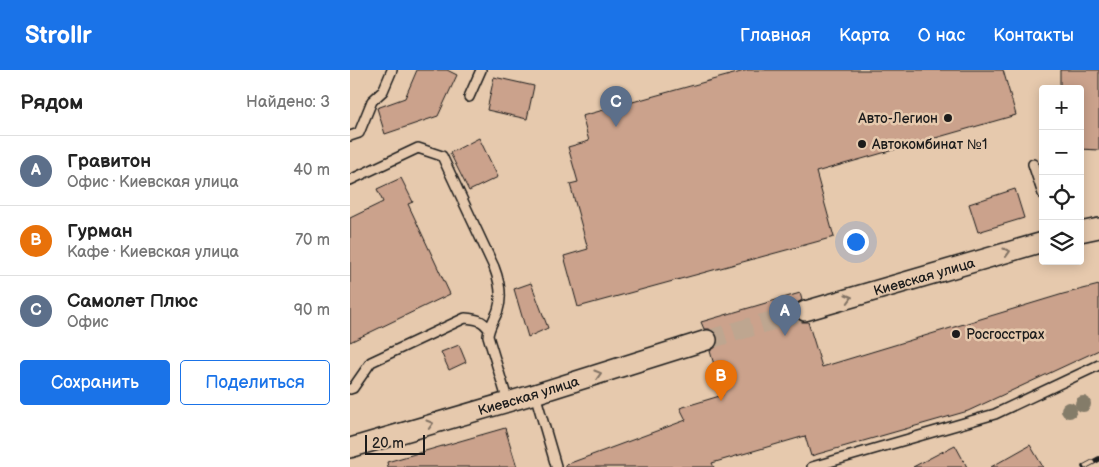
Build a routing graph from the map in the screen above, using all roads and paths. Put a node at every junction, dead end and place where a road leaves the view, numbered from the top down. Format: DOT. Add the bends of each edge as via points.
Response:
graph roads {
  1 [pos="392,70"];
  2 [pos="481,70"];
  3 [pos="469,97"];
  4 [pos="350,136"];
  5 [pos="1033,164"];
  6 [pos="350,180"];
  7 [pos="1039,182"];
  8 [pos="1099,228"];
  9 [pos="1084,231"];
  10 [pos="1039,243"];
  11 [pos="805,311"];
  12 [pos="489,329"];
  13 [pos="707,340"];
  14 [pos="1099,365"];
  15 [pos="350,389"];
  16 [pos="535,394"];
  17 [pos="508,402"];
  18 [pos="350,448"];
  19 [pos="556,466"];
  20 [pos="812,467"];
  1 -- 4 [label="lane" via="383,91 372,100 359,133"];
  2 -- 3 [label="lane"];
  5 -- 7 [label="lane"];
  6 -- 12 [label="lane" via="418,148 442,156 499,281 498,309"];
  8 -- 9 [label="street"];
  11 -- 10 [label="street, Киевская улица, one-way"];
  12 -- 15 [label="lane" via="477,319 465,318 371,362 354,388"];
  12 -- 17 [label="lane" via="488,336"];
  16 -- 13 [label="street, Киевская улица, one-way"];
  14 -- 20 [label="lane" via="995,414"];
  16 -- 17 [label="street, Киевская улица"];
  16 -- 19 [label="lane"];
  18 -- 17 [label="street, Киевская улица, one-way"];
}
